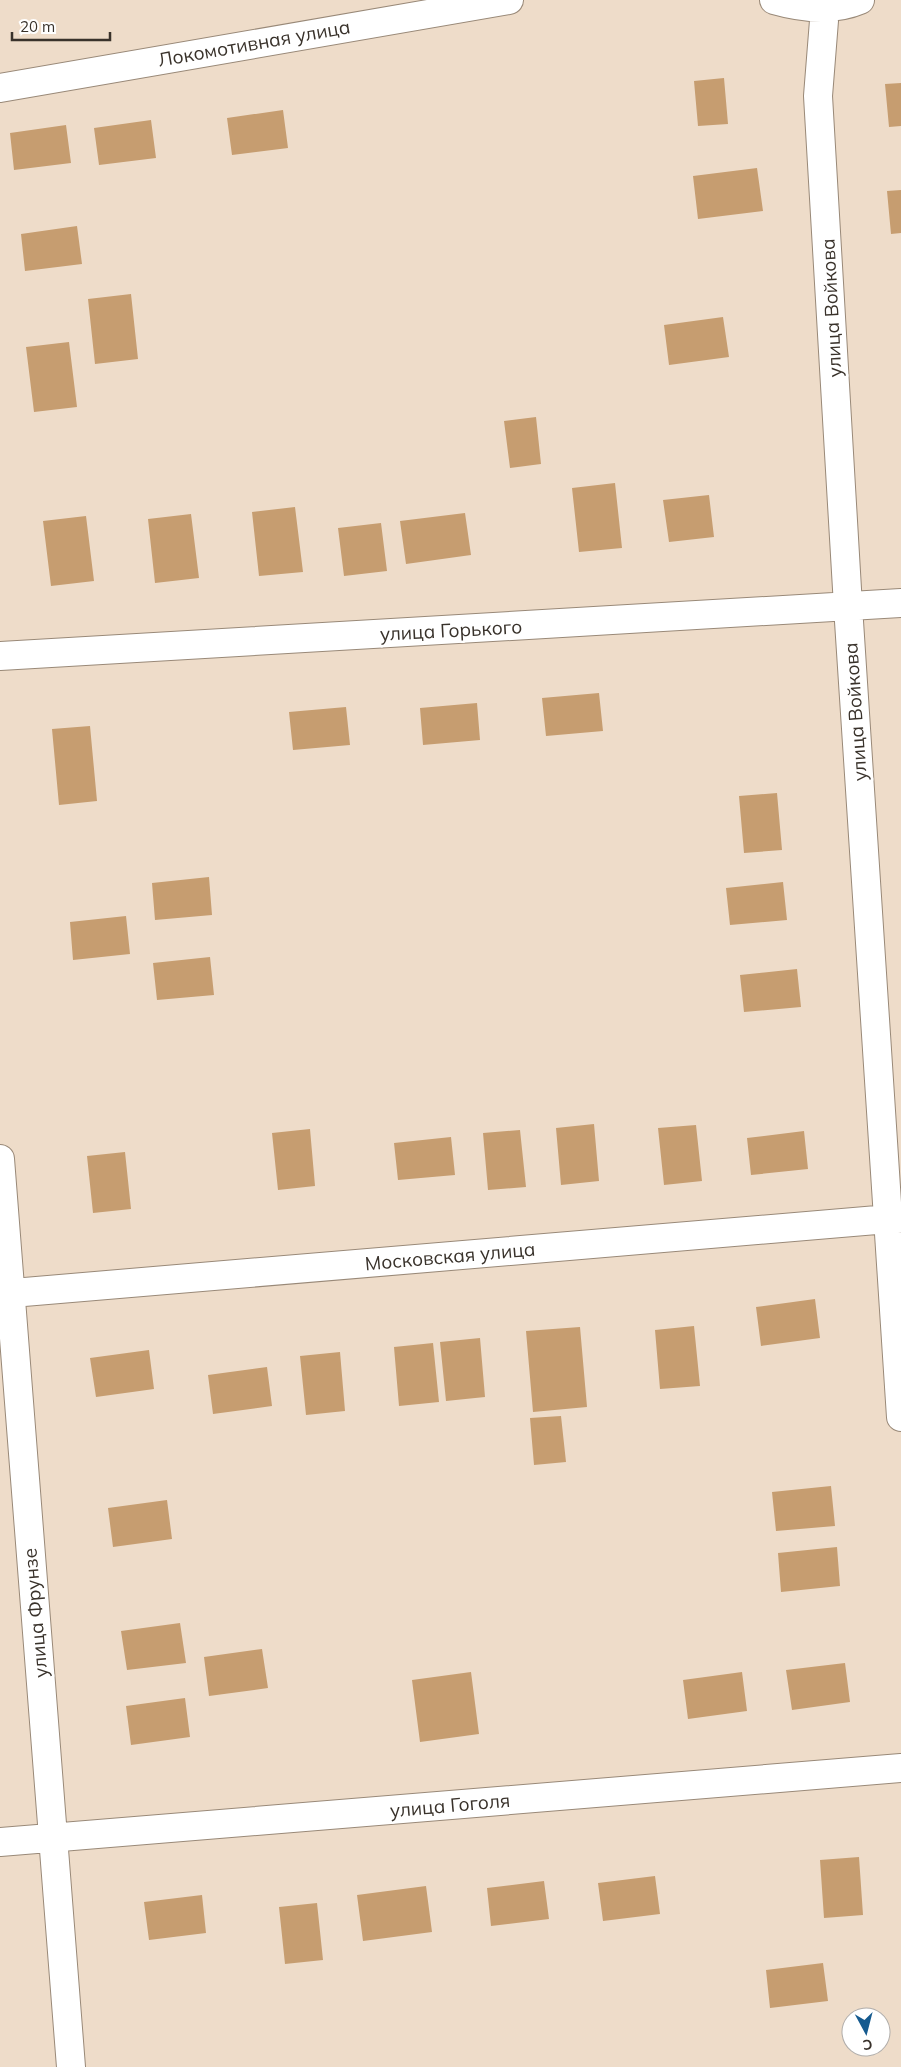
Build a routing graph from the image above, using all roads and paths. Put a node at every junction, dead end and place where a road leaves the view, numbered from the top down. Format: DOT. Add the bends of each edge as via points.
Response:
graph roads {
  1 [pos="509,0"];
  2 [pos="774,0"];
  3 [pos="860,0"];
  4 [pos="825,8"];
  5 [pos="0,88"];
  6 [pos="901,603"];
  7 [pos="848,606"];
  8 [pos="0,656"];
  9 [pos="0,1158"];
  10 [pos="894,1219"];
  11 [pos="5,1294"];
  12 [pos="901,1417"];
  13 [pos="901,1768"];
  14 [pos="53,1838"];
  15 [pos="0,1842"];
  16 [pos="71,2067"];
  1 -- 5 [label="street, Локомотивная улица"];
  2 -- 4 [label="street" via="801,8"];
  3 -- 4 [label="street"];
  4 -- 7 [label="street, улица Войкова" via="818,96"];
  6 -- 7 [label="street, улица Горького"];
  7 -- 8 [label="street, улица Горького"];
  7 -- 10 [label="street, улица Войкова"];
  9 -- 11 [label="street, улица Фрунзе"];
  10 -- 11 [label="street, Московская улица"];
  10 -- 12 [label="street, улица Войкова"];
  11 -- 14 [label="street, улица Фрунзе"];
  13 -- 14 [label="street, улица Гоголя"];
  14 -- 15 [label="street, улица Гоголя"];
  14 -- 16 [label="street, улица Фрунзе"];
}
